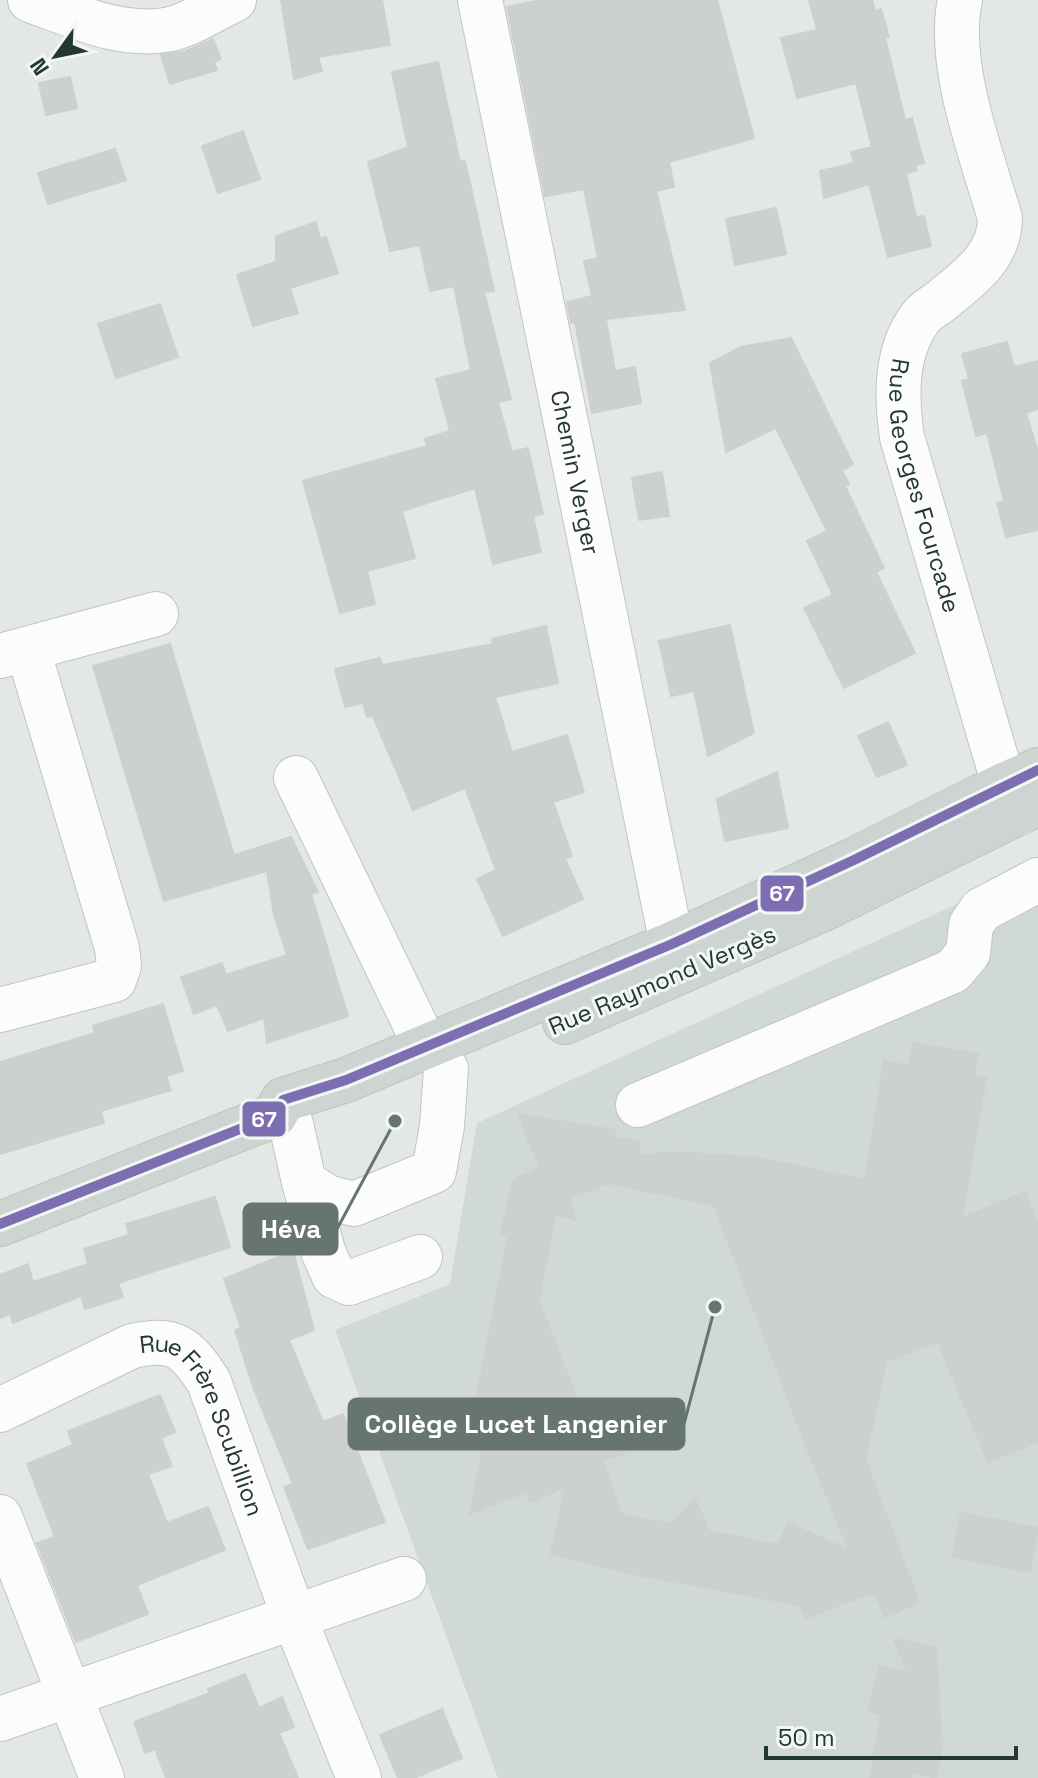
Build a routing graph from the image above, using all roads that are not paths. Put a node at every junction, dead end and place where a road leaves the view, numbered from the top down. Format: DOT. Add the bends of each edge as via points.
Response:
graph roads {
  1 [pos="30,0"];
  2 [pos="234,0"];
  3 [pos="480,0"];
  4 [pos="960,0"];
  5 [pos="168,14"];
  6 [pos="156,614"];
  7 [pos="14,653"];
  8 [pos="296,778"];
  9 [pos="1025,793"];
  10 [pos="1038,880"];
  11 [pos="672,944"];
  12 [pos="0,1010"];
  13 [pos="436,1058"];
  14 [pos="638,1105"];
  15 [pos="283,1120"];
  16 [pos="304,1182"];
  17 [pos="0,1224"];
  18 [pos="420,1257"];
  19 [pos="0,1410"];
  20 [pos="0,1517"];
  21 [pos="404,1579"];
  22 [pos="294,1617"];
  23 [pos="69,1693"];
  24 [pos="0,1719"];
  25 [pos="102,1778"];
  26 [pos="359,1778"];
  1 -- 5 [label="street" via="135,32"];
  2 -- 5 [label="street"];
  3 -- 11 [label="street, Chemin Verger"];
  4 -- 9 [label="street, Rue Georges Fourcade" via="963,90 1000,233 973,275 922,316 900,368 897,401 902,437"];
  6 -- 7 [label="street"];
  7 -- 12 [label="street" via="119,966 114,980"];
  8 -- 13 [label="street"];
  9 -- 11 [label="main road, Rue Raymond Vergès" via="854,860"];
  9 -- 13 [label="main road, Rue Raymond Vergès" via="821,910 660,983"];
  10 -- 14 [label="street" via="981,910 971,925 968,953 953,971"];
  11 -- 13 [label="main road, Rue Raymond Vergès"];
  13 -- 15 [label="main road, Rue Raymond Vergès" via="283,1100"];
  13 -- 16 [label="street" via="442,1126 434,1171 354,1204 327,1197"];
  15 -- 16 [label="street"];
  15 -- 17 [label="main road, Rue Raymond Vergès"];
  16 -- 18 [label="street" via="334,1276 349,1283"];
  19 -- 22 [label="street, Rue Frère Scubillion" via="132,1346 176,1344 209,1382"];
  20 -- 23 [label="street"];
  21 -- 22 [label="street"];
  22 -- 23 [label="street"];
  22 -- 26 [label="street, Rue Frère Scubillion"];
  23 -- 24 [label="street"];
  23 -- 25 [label="street"];
}
